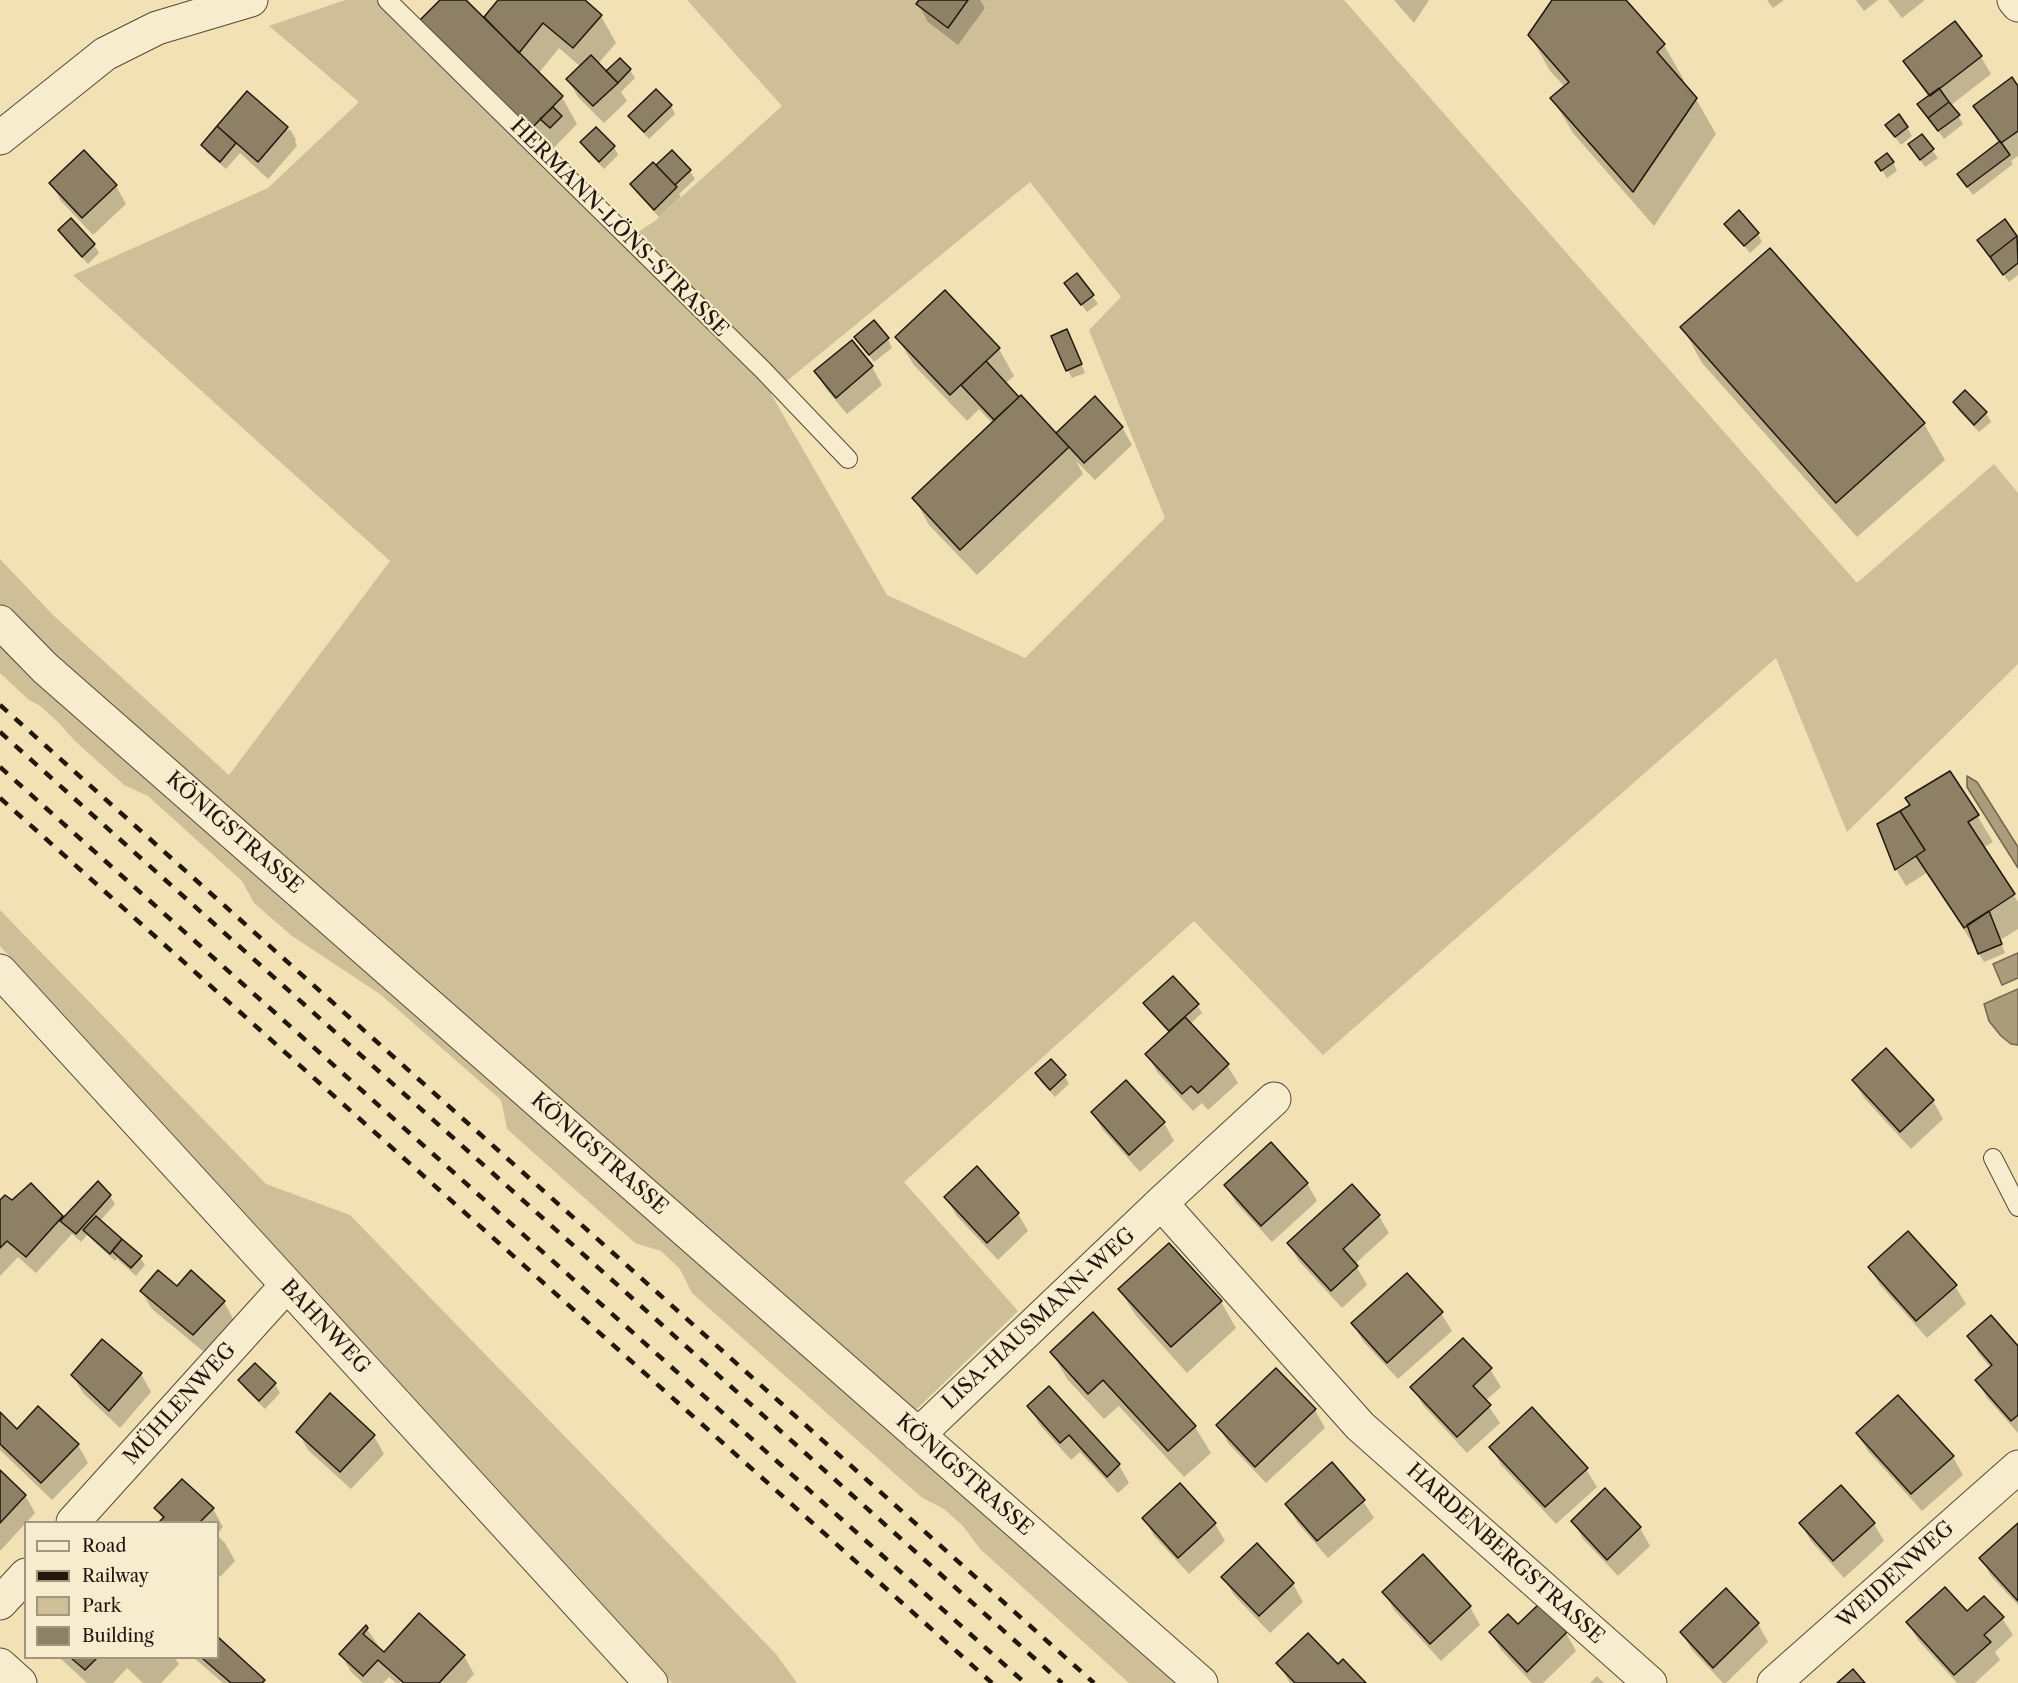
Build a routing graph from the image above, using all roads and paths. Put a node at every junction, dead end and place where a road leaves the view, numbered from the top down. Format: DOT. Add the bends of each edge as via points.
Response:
graph roads {
  1 [pos="251,0"];
  2 [pos="387,0"];
  3 [pos="2014,0"];
  4 [pos="2018,5"];
  5 [pos="0,138"];
  6 [pos="848,459"];
  7 [pos="0,622"];
  8 [pos="0,971"];
  9 [pos="1274,1099"];
  10 [pos="1993,1158"];
  11 [pos="1161,1203"];
  12 [pos="2018,1207"];
  13 [pos="287,1285"];
  14 [pos="918,1435"];
  15 [pos="2018,1467"];
  16 [pos="74,1521"];
  17 [pos="24,1577"];
  18 [pos="0,1603"];
  19 [pos="0,1665"];
  20 [pos="20,1683"];
  21 [pos="651,1683"];
  22 [pos="1201,1683"];
  23 [pos="1650,1683"];
  24 [pos="1774,1683"];
  1 -- 5 [label="street" via="157,28 105,54"];
  2 -- 6 [label="lane, HERMANN-LÖNS-STRASSE" via="763,370"];
  3 -- 4 [label="street"];
  7 -- 14 [label="street, KÖNIGSTRASSE" via="45,668"];
  8 -- 13 [label="street, BAHNWEG"];
  9 -- 11 [label="street, LISA-HAUSMANN-WEG"];
  10 -- 12 [label="lane"];
  11 -- 14 [label="street, LISA-HAUSMANN-WEG"];
  11 -- 23 [label="street, HARDENBERGSTRASSE" via="1360,1426"];
  13 -- 16 [label="street, MÜHLENWEG"];
  13 -- 21 [label="street, BAHNWEG"];
  14 -- 22 [label="street, KÖNIGSTRASSE"];
  15 -- 24 [label="street, WEIDENWEG"];
  17 -- 18 [label="street"];
  19 -- 20 [label="street"];
}
